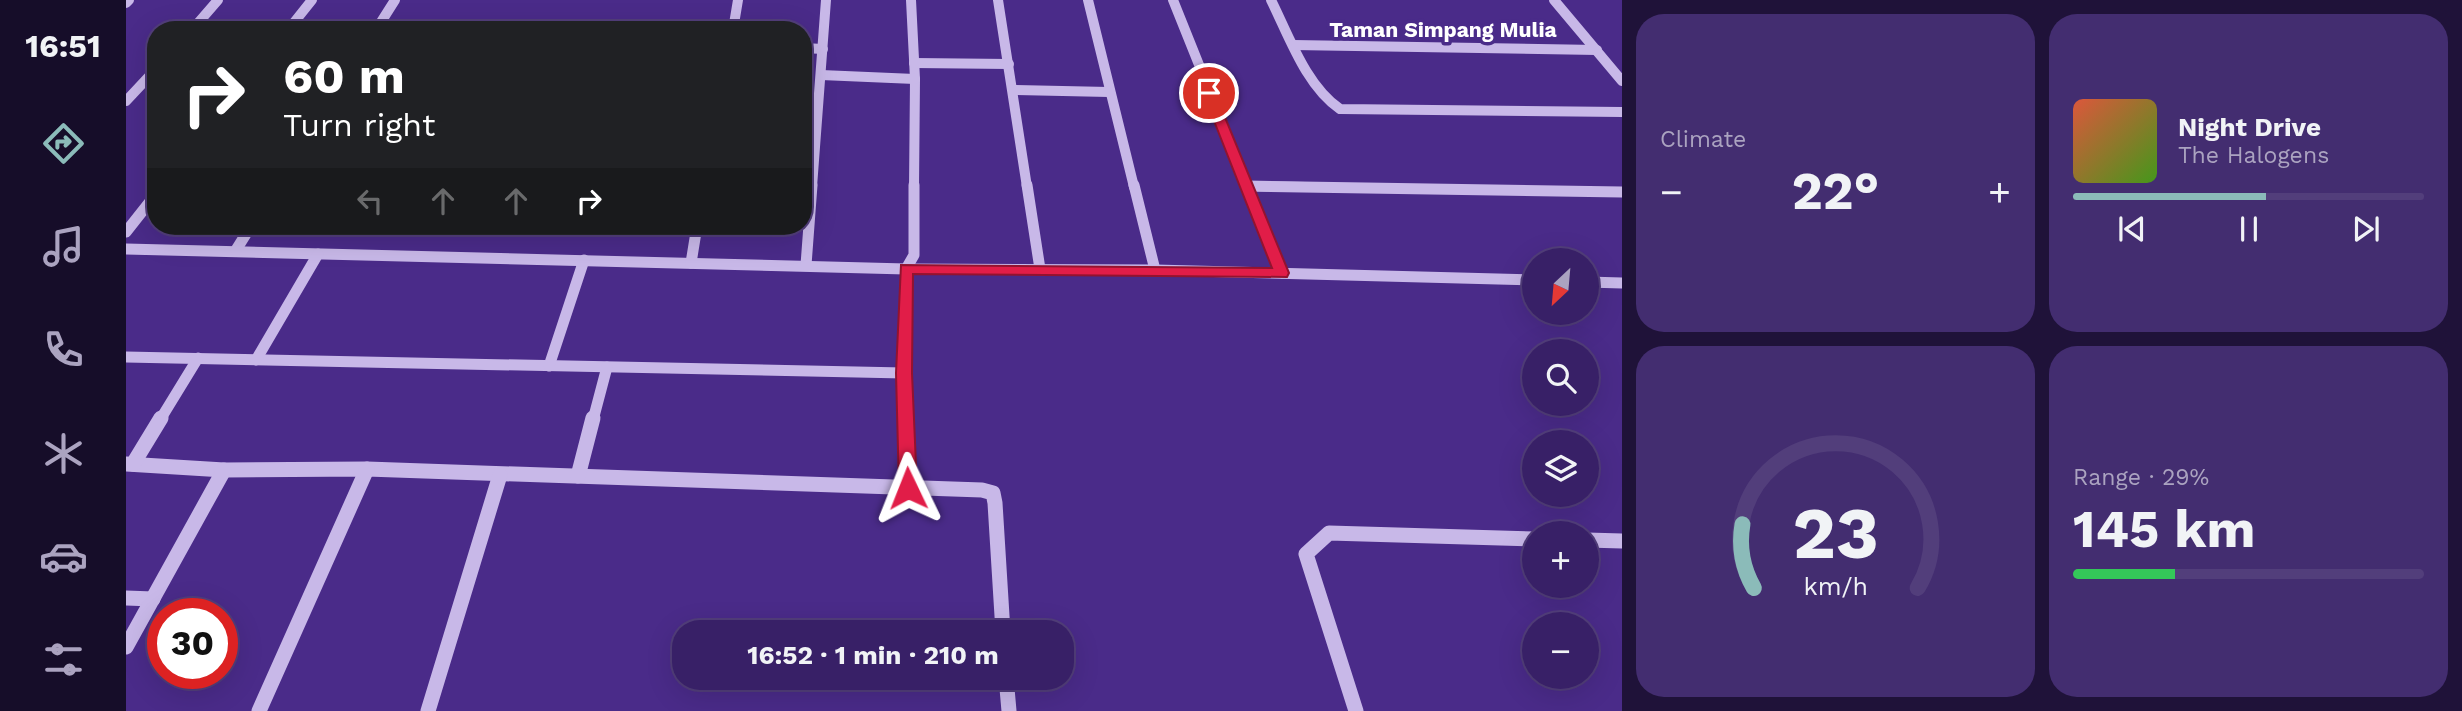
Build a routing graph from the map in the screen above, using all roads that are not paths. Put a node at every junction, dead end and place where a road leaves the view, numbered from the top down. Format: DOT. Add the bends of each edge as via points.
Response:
graph roads {
  1 [pos="218,0"];
  2 [pos="312,0"];
  3 [pos="395,0"];
  4 [pos="738,0"];
  5 [pos="826,0"];
  6 [pos="911,0"];
  7 [pos="998,0"];
  8 [pos="1088,0"];
  9 [pos="1174,0"];
  10 [pos="1271,0"];
  11 [pos="1554,0"];
  12 [pos="199,21"];
  13 [pos="295,21"];
  14 [pos="382,21"];
  15 [pos="734,21"];
  16 [pos="1293,45"];
  17 [pos="812,48"];
  18 [pos="823,49"];
  19 [pos="1597,50"];
  20 [pos="914,63"];
  21 [pos="1009,64"];
  22 [pos="821,75"];
  23 [pos="147,79"];
  24 [pos="915,79"];
  25 [pos="1622,81"];
  26 [pos="1013,90"];
  27 [pos="1109,92"];
  28 [pos="127,100"];
  29 [pos="1622,112"];
  30 [pos="1247,186"];
  31 [pos="812,189"];
  32 [pos="1622,192"];
  33 [pos="147,205"];
  34 [pos="126,232"];
  35 [pos="245,235"];
  36 [pos="696,235"];
  37 [pos="808,235"];
  38 [pos="126,249"];
  39 [pos="236,250"];
  40 [pos="318,254"];
  41 [pos="584,260"];
  42 [pos="691,263"];
  43 [pos="806,265"];
  44 [pos="1040,268"];
  45 [pos="906,269"];
  46 [pos="1155,270"];
  47 [pos="1282,273"];
  48 [pos="1522,280"];
  49 [pos="1600,282"];
  50 [pos="1622,282"];
  51 [pos="126,357"];
  52 [pos="198,358"];
  53 [pos="257,360"];
  54 [pos="549,366"];
  55 [pos="607,367"];
  56 [pos="904,373"];
  57 [pos="130,464"];
  58 [pos="367,469"];
  59 [pos="224,470"];
  60 [pos="500,475"];
  61 [pos="578,476"];
  62 [pos="908,488"];
  63 [pos="1522,538"];
  64 [pos="1599,540"];
  65 [pos="1622,541"];
  66 [pos="126,598"];
  67 [pos="147,598"];
  68 [pos="153,598"];
  69 [pos="147,609"];
  70 [pos="1002,620"];
  71 [pos="126,647"];
  72 [pos="1007,690"];
  73 [pos="259,711"];
  74 [pos="428,711"];
  75 [pos="1009,711"];
  76 [pos="1356,711"];
  1 -- 12 [label="street"];
  2 -- 13 [label="street"];
  3 -- 14 [label="street"];
  4 -- 15 [label="street"];
  5 -- 18 [label="street"];
  6 -- 20 [label="street"];
  7 -- 21 [label="street"];
  8 -- 27 [label="street"];
  9 -- 30 [label="street"];
  10 -- 16 [label="street"];
  11 -- 19 [label="street"];
  16 -- 19 [label="street"];
  16 -- 29 [label="street" via="1327,102 1340,108"];
  17 -- 18 [label="street"];
  18 -- 22 [label="street"];
  19 -- 25 [label="street"];
  20 -- 21 [label="street"];
  20 -- 24 [label="street"];
  21 -- 26 [label="street"];
  22 -- 24 [label="street"];
  22 -- 31 [label="street"];
  23 -- 28 [label="street"];
  24 -- 45 [label="street" via="914,255"];
  26 -- 27 [label="street"];
  26 -- 44 [label="street"];
  27 -- 46 [label="street"];
  30 -- 32 [label="street"];
  30 -- 47 [label="street"];
  33 -- 34 [label="street"];
  35 -- 39 [label="street"];
  36 -- 42 [label="street"];
  37 -- 43 [label="street"];
  38 -- 39 [label="street"];
  39 -- 40 [label="street"];
  40 -- 41 [label="street"];
  40 -- 53 [label="street"];
  41 -- 42 [label="street"];
  41 -- 54 [label="street"];
  42 -- 43 [label="street"];
  43 -- 45 [label="street"];
  44 -- 45 [label="street"];
  44 -- 46 [label="street"];
  45 -- 56 [label="street"];
  46 -- 47 [label="street"];
  47 -- 48 [label="street"];
  49 -- 50 [label="street"];
  51 -- 52 [label="street"];
  52 -- 53 [label="street"];
  52 -- 57 [label="street"];
  53 -- 54 [label="street"];
  54 -- 55 [label="street"];
  55 -- 56 [label="street"];
  55 -- 61 [label="street"];
  56 -- 62 [label="street"];
  57 -- 59 [label="street"];
  58 -- 59 [label="street"];
  58 -- 60 [label="street"];
  58 -- 73 [label="street"];
  59 -- 68 [label="street"];
  60 -- 61 [label="street"];
  60 -- 74 [label="street"];
  61 -- 62 [label="street"];
  62 -- 70 [label="street" via="993,493"];
  63 -- 76 [label="street" via="1329,533 1306,554"];
  64 -- 65 [label="street"];
  66 -- 67 [label="street"];
  69 -- 71 [label="street"];
  72 -- 75 [label="street"];
}
